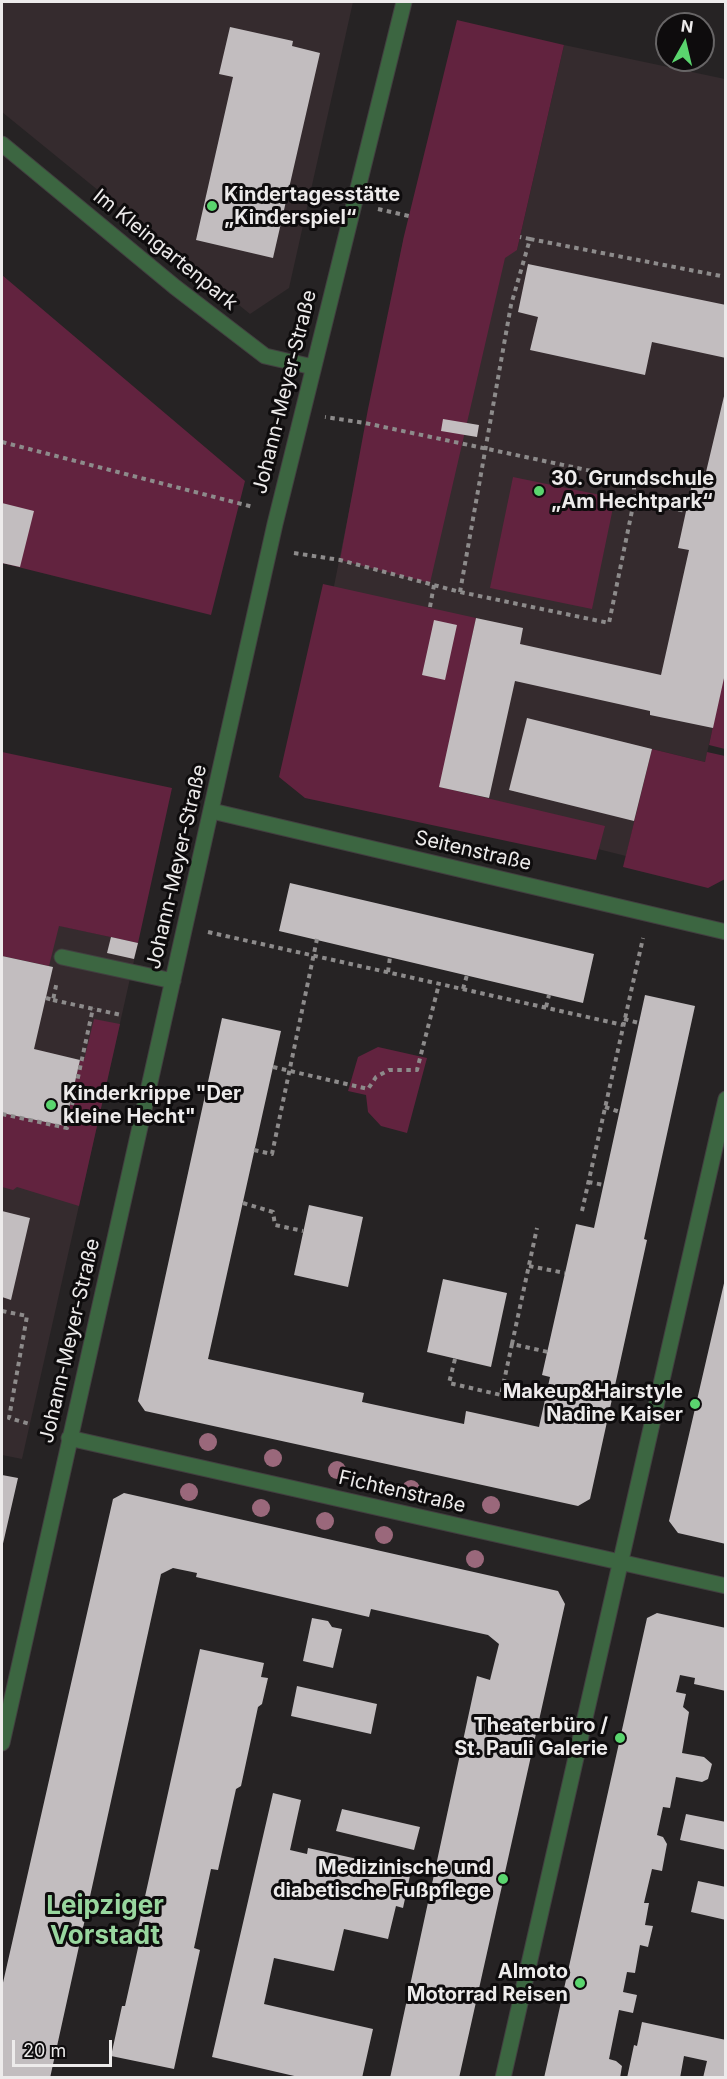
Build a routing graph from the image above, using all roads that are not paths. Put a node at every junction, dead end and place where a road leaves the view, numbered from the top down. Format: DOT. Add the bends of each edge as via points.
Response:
graph roads {
  1 [pos="404,2"];
  2 [pos="2,144"];
  3 [pos="313,367"];
  4 [pos="212,811"];
  5 [pos="726,932"];
  6 [pos="62,957"];
  7 [pos="173,981"];
  8 [pos="726,1099"];
  9 [pos="69,1438"];
  10 [pos="619,1563"];
  11 [pos="726,1586"];
  12 [pos="2,1743"];
  13 [pos="503,2078"];
  1 -- 3 [label="street, Johann-Meyer-Straße"];
  2 -- 3 [label="street, Im Kleingartenpark" via="265,356"];
  3 -- 4 [label="street, Johann-Meyer-Straße"];
  4 -- 5 [label="street, Seitenstraße"];
  4 -- 7 [label="street, Johann-Meyer-Straße"];
  6 -- 7 [label="street"];
  7 -- 9 [label="street, Johann-Meyer-Straße"];
  8 -- 10 [label="street"];
  9 -- 10 [label="street, Fichtenstraße"];
  9 -- 12 [label="street, Johann-Meyer-Straße"];
  10 -- 11 [label="street, Fichtenstraße"];
  10 -- 13 [label="street"];
}
